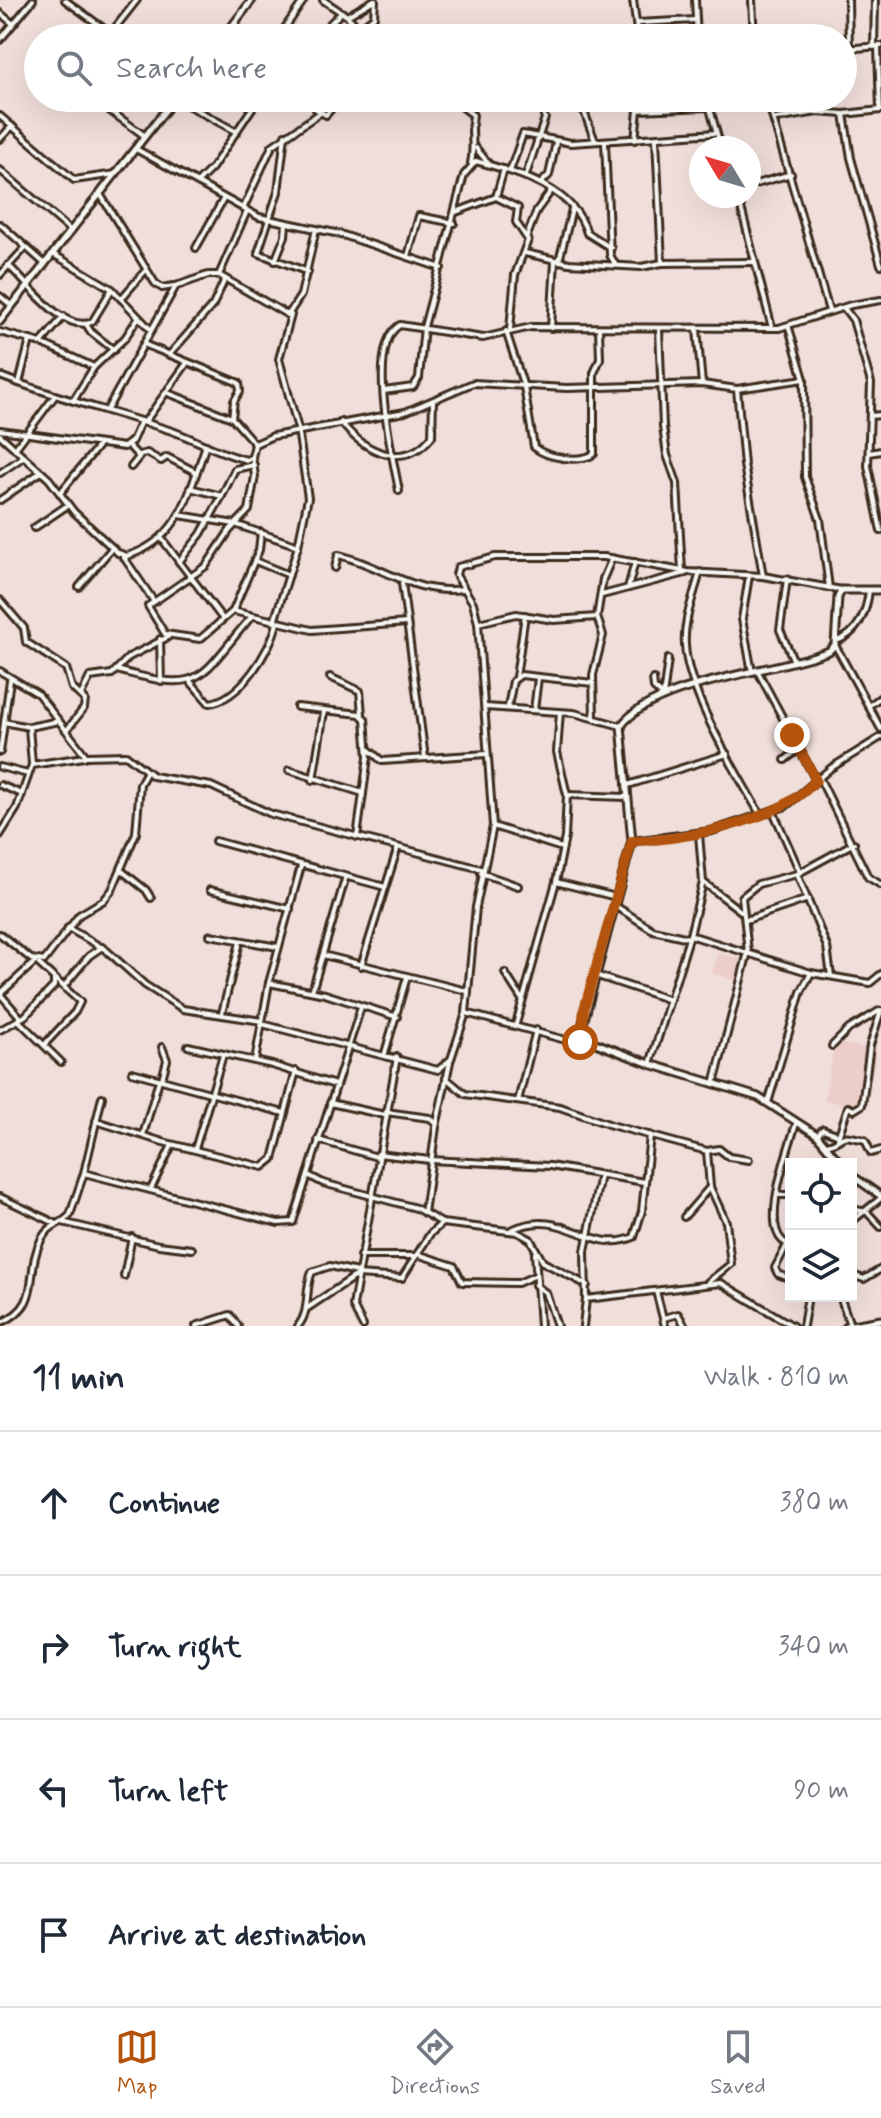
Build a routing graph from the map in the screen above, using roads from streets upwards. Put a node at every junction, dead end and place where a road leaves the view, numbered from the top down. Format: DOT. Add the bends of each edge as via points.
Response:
graph roads {
  1 [pos="33,0"];
  2 [pos="65,0"];
  3 [pos="137,0"];
  4 [pos="252,0"];
  5 [pos="304,0"];
  6 [pos="323,0"];
  7 [pos="375,0"];
  8 [pos="633,0"];
  9 [pos="695,0"];
  10 [pos="752,0"];
  11 [pos="848,0"];
  12 [pos="875,0"];
  13 [pos="342,12"];
  14 [pos="0,13"];
  15 [pos="347,16"];
  16 [pos="696,20"];
  17 [pos="235,22"];
  18 [pos="12,23"];
  19 [pos="637,23"];
  20 [pos="94,24"];
  21 [pos="118,24"];
  22 [pos="288,24"];
  23 [pos="329,24"];
  24 [pos="354,24"];
  25 [pos="368,24"];
  26 [pos="696,24"];
  27 [pos="753,24"];
  28 [pos="847,24"];
  29 [pos="0,40"];
  30 [pos="878,46"];
  31 [pos="857,48"];
  32 [pos="881,110"];
  33 [pos="112,112"];
  34 [pos="164,112"];
  35 [pos="201,112"];
  36 [pos="250,112"];
  37 [pos="328,112"];
  38 [pos="469,112"];
  39 [pos="545,112"];
  40 [pos="584,112"];
  41 [pos="638,112"];
  42 [pos="710,112"];
  43 [pos="773,112"];
  44 [pos="320,113"];
  45 [pos="844,114"];
  46 [pos="0,116"];
  47 [pos="776,119"];
  48 [pos="12,126"];
  49 [pos="237,132"];
  50 [pos="716,133"];
  51 [pos="285,135"];
  52 [pos="145,136"];
  53 [pos="717,136"];
  54 [pos="0,139"];
  55 [pos="539,139"];
  56 [pos="656,139"];
  57 [pos="635,140"];
  58 [pos="556,142"];
  59 [pos="595,142"];
  60 [pos="605,142"];
  61 [pos="475,147"];
  62 [pos="136,149"];
  63 [pos="471,163"];
  64 [pos="489,165"];
  65 [pos="504,169"];
  66 [pos="0,170"];
  67 [pos="510,171"];
  68 [pos="116,174"];
  69 [pos="791,174"];
  70 [pos="526,175"];
  71 [pos="198,182"];
  72 [pos="541,183"];
  73 [pos="761,183"];
  74 [pos="551,191"];
  75 [pos="100,194"];
  76 [pos="224,197"];
  77 [pos="496,197"];
  78 [pos="741,208"];
  79 [pos="573,209"];
  80 [pos="245,210"];
  81 [pos="456,212"];
  82 [pos="271,220"];
  83 [pos="286,223"];
  84 [pos="454,223"];
  85 [pos="0,224"];
  86 [pos="316,229"];
  87 [pos="70,230"];
  88 [pos="527,236"];
  89 [pos="25,248"];
  90 [pos="196,248"];
  91 [pos="611,248"];
  92 [pos="525,253"];
  93 [pos="53,254"];
  94 [pos="408,256"];
  95 [pos="275,261"];
  96 [pos="557,261"];
  97 [pos="754,262"];
  98 [pos="662,263"];
  99 [pos="45,264"];
  100 [pos="615,264"];
  101 [pos="8,265"];
  102 [pos="881,265"];
  103 [pos="441,268"];
  104 [pos="145,271"];
  105 [pos="308,272"];
  106 [pos="0,275"];
  107 [pos="219,275"];
  108 [pos="225,279"];
  109 [pos="28,285"];
  110 [pos="176,286"];
  111 [pos="112,289"];
  112 [pos="0,296"];
  113 [pos="121,299"];
  114 [pos="881,300"];
  115 [pos="12,306"];
  116 [pos="844,308"];
  117 [pos="829,311"];
  118 [pos="292,313"];
  119 [pos="64,316"];
  120 [pos="138,318"];
  121 [pos="0,321"];
  122 [pos="86,324"];
  123 [pos="424,327"];
  124 [pos="789,327"];
  125 [pos="551,328"];
  126 [pos="599,328"];
  127 [pos="659,328"];
  128 [pos="772,328"];
  129 [pos="697,329"];
  130 [pos="152,330"];
  131 [pos="508,330"];
  132 [pos="0,332"];
  133 [pos="30,340"];
  134 [pos="41,343"];
  135 [pos="145,345"];
  136 [pos="114,350"];
  137 [pos="169,355"];
  138 [pos="187,363"];
  139 [pos="94,367"];
  140 [pos="0,376"];
  141 [pos="804,379"];
  142 [pos="881,380"];
  143 [pos="19,383"];
  144 [pos="871,383"];
  145 [pos="661,384"];
  146 [pos="702,384"];
  147 [pos="594,386"];
  148 [pos="524,387"];
  149 [pos="737,389"];
  150 [pos="384,391"];
  151 [pos="168,393"];
  152 [pos="54,397"];
  153 [pos="432,400"];
  154 [pos="73,401"];
  155 [pos="108,409"];
  156 [pos="385,415"];
  157 [pos="881,415"];
  158 [pos="870,416"];
  159 [pos="232,418"];
  160 [pos="143,422"];
  161 [pos="341,422"];
  162 [pos="298,429"];
  163 [pos="1,430"];
  164 [pos="27,434"];
  165 [pos="8,442"];
  166 [pos="255,444"];
  167 [pos="99,445"];
  168 [pos="128,445"];
  169 [pos="206,445"];
  170 [pos="0,448"];
  171 [pos="15,449"];
  172 [pos="881,451"];
  173 [pos="869,453"];
  174 [pos="139,455"];
  175 [pos="393,455"];
  176 [pos="23,457"];
  177 [pos="252,457"];
  178 [pos="254,465"];
  179 [pos="131,467"];
  180 [pos="41,472"];
  181 [pos="0,473"];
  182 [pos="196,473"];
  183 [pos="190,488"];
  184 [pos="399,491"];
  185 [pos="61,492"];
  186 [pos="222,496"];
  187 [pos="0,500"];
  188 [pos="68,505"];
  189 [pos="179,515"];
  190 [pos="209,521"];
  191 [pos="235,524"];
  192 [pos="34,528"];
  193 [pos="881,530"];
  194 [pos="261,532"];
  195 [pos="162,539"];
  196 [pos="298,546"];
  197 [pos="112,548"];
  198 [pos="123,556"];
  199 [pos="612,558"];
  200 [pos="255,561"];
  201 [pos="179,562"];
  202 [pos="635,562"];
  203 [pos="335,568"];
  204 [pos="685,572"];
  205 [pos="700,572"];
  206 [pos="289,575"];
  207 [pos="749,575"];
  208 [pos="763,576"];
  209 [pos="190,578"];
  210 [pos="787,579"];
  211 [pos="402,583"];
  212 [pos="79,587"];
  213 [pos="628,588"];
  214 [pos="829,588"];
  215 [pos="463,589"];
  216 [pos="869,589"];
  217 [pos="842,590"];
  218 [pos="881,590"];
  219 [pos="601,596"];
  220 [pos="0,600"];
  221 [pos="153,600"];
  222 [pos="233,611"];
  223 [pos="525,615"];
  224 [pos="253,616"];
  225 [pos="597,617"];
  226 [pos="222,618"];
  227 [pos="276,622"];
  228 [pos="407,623"];
  229 [pos="478,623"];
  230 [pos="168,637"];
  231 [pos="160,639"];
  232 [pos="835,643"];
  233 [pos="668,659"];
  234 [pos="793,659"];
  235 [pos="117,670"];
  236 [pos="755,671"];
  237 [pos="0,672"];
  238 [pos="330,677"];
  239 [pos="516,677"];
  240 [pos="538,678"];
  241 [pos="653,679"];
  242 [pos="10,680"];
  243 [pos="161,681"];
  244 [pos="190,681"];
  245 [pos="593,683"];
  246 [pos="697,687"];
  247 [pos="81,695"];
  248 [pos="663,697"];
  249 [pos="881,697"];
  250 [pos="869,706"];
  251 [pos="297,707"];
  252 [pos="485,707"];
  253 [pos="508,707"];
  254 [pos="534,710"];
  255 [pos="324,712"];
  256 [pos="560,712"];
  257 [pos="362,715"];
  258 [pos="594,718"];
  259 [pos="59,721"];
  260 [pos="4,722"];
  261 [pos="621,726"];
  262 [pos="29,727"];
  263 [pos="881,729"];
  264 [pos="67,730"];
  265 [pos="881,737"];
  266 [pos="800,748"];
  267 [pos="368,749"];
  268 [pos="0,752"];
  269 [pos="487,754"];
  270 [pos="727,754"];
  271 [pos="86,756"];
  272 [pos="425,758"];
  273 [pos="785,760"];
  274 [pos="32,765"];
  275 [pos="0,767"];
  276 [pos="289,770"];
  277 [pos="146,773"];
  278 [pos="28,774"];
  279 [pos="818,779"];
  280 [pos="313,780"];
  281 [pos="0,785"];
  282 [pos="628,785"];
  283 [pos="364,793"];
  284 [pos="22,794"];
  285 [pos="567,795"];
  286 [pos="629,797"];
  287 [pos="773,811"];
  288 [pos="760,814"];
  289 [pos="493,826"];
  290 [pos="699,834"];
  291 [pos="0,835"];
  292 [pos="357,837"];
  293 [pos="215,841"];
  294 [pos="632,841"];
  295 [pos="854,843"];
  296 [pos="562,848"];
  297 [pos="397,849"];
  298 [pos="301,866"];
  299 [pos="122,871"];
  300 [pos="481,871"];
  301 [pos="799,873"];
  302 [pos="346,876"];
  303 [pos="556,882"];
  304 [pos="703,882"];
  305 [pos="881,885"];
  306 [pos="518,886"];
  307 [pos="385,887"];
  308 [pos="210,890"];
  309 [pos="616,897"];
  310 [pos="151,898"];
  311 [pos="808,899"];
  312 [pos="614,905"];
  313 [pos="290,909"];
  314 [pos="743,913"];
  315 [pos="745,920"];
  316 [pos="68,928"];
  317 [pos="210,935"];
  318 [pos="690,937"];
  319 [pos="1,938"];
  320 [pos="240,942"];
  321 [pos="102,947"];
  322 [pos="279,947"];
  323 [pos="748,952"];
  324 [pos="323,955"];
  325 [pos="37,962"];
  326 [pos="361,966"];
  327 [pos="505,973"];
  328 [pos="811,973"];
  329 [pos="881,974"];
  330 [pos="595,975"];
  331 [pos="831,976"];
  332 [pos="407,977"];
  333 [pos="54,979"];
  334 [pos="269,983"];
  335 [pos="65,985"];
  336 [pos="312,991"];
  337 [pos="467,991"];
  338 [pos="0,994"];
  339 [pos="522,999"];
  340 [pos="670,1000"];
  341 [pos="361,1007"];
  342 [pos="881,1010"];
  343 [pos="466,1013"];
  344 [pos="222,1014"];
  345 [pos="397,1017"];
  346 [pos="19,1019"];
  347 [pos="262,1022"];
  348 [pos="516,1024"];
  349 [pos="0,1030"];
  350 [pos="536,1030"];
  351 [pos="589,1041"];
  352 [pos="44,1045"];
  353 [pos="347,1045"];
  354 [pos="188,1046"];
  355 [pos="832,1046"];
  356 [pos="162,1047"];
  357 [pos="385,1053"];
  358 [pos="223,1054"];
  359 [pos="397,1057"];
  360 [pos="451,1059"];
  361 [pos="255,1061"];
  362 [pos="61,1062"];
  363 [pos="650,1064"];
  364 [pos="296,1071"];
  365 [pos="132,1072"];
  366 [pos="446,1078"];
  367 [pos="161,1079"];
  368 [pos="714,1084"];
  369 [pos="335,1085"];
  370 [pos="213,1093"];
  371 [pos="102,1097"];
  372 [pos="518,1101"];
  373 [pos="330,1103"];
  374 [pos="768,1103"];
  375 [pos="284,1113"];
  376 [pos="385,1113"];
  377 [pos="96,1121"];
  378 [pos="436,1123"];
  379 [pos="796,1124"];
  380 [pos="143,1135"];
  381 [pos="650,1135"];
  382 [pos="817,1135"];
  383 [pos="838,1136"];
  384 [pos="318,1140"];
  385 [pos="172,1145"];
  386 [pos="827,1145"];
  387 [pos="195,1149"];
  388 [pos="881,1150"];
  389 [pos="707,1151"];
  390 [pos="871,1153"];
  391 [pos="378,1156"];
  392 [pos="837,1158"];
  393 [pos="881,1159"];
  394 [pos="430,1160"];
  395 [pos="749,1160"];
  396 [pos="84,1173"];
  397 [pos="308,1175"];
  398 [pos="600,1175"];
  399 [pos="857,1179"];
  400 [pos="644,1182"];
  401 [pos="710,1187"];
  402 [pos="151,1189"];
  403 [pos="777,1194"];
  404 [pos="785,1195"];
  405 [pos="0,1197"];
  406 [pos="371,1197"];
  407 [pos="881,1197"];
  408 [pos="857,1210"];
  409 [pos="864,1212"];
  410 [pos="424,1213"];
  411 [pos="684,1217"];
  412 [pos="857,1217"];
  413 [pos="62,1222"];
  414 [pos="55,1223"];
  415 [pos="442,1223"];
  416 [pos="881,1227"];
  417 [pos="510,1231"];
  418 [pos="132,1237"];
  419 [pos="589,1239"];
  420 [pos="785,1240"];
  421 [pos="192,1249"];
  422 [pos="535,1252"];
  423 [pos="785,1252"];
  424 [pos="416,1255"];
  425 [pos="360,1256"];
  426 [pos="881,1269"];
  427 [pos="358,1273"];
  428 [pos="124,1276"];
  429 [pos="534,1276"];
  430 [pos="785,1277"];
  431 [pos="857,1277"];
  432 [pos="707,1283"];
  433 [pos="535,1285"];
  434 [pos="587,1285"];
  435 [pos="656,1291"];
  436 [pos="586,1299"];
  437 [pos="807,1302"];
  438 [pos="842,1302"];
  439 [pos="306,1309"];
  440 [pos="664,1318"];
  441 [pos="878,1322"];
  442 [pos="0,1323"];
  443 [pos="216,1323"];
  444 [pos="848,1325"];
  445 [pos="196,1326"];
  446 [pos="238,1326"];
  447 [pos="298,1326"];
  448 [pos="363,1326"];
  449 [pos="540,1326"];
  450 [pos="557,1326"];
  451 [pos="583,1326"];
  452 [pos="665,1326"];
  453 [pos="685,1326"];
  454 [pos="793,1326"];
  455 [pos="803,1326"];
  1 -- 18 [label="street"];
  2 -- 20 [label="street"];
  3 -- 21 [label="street"];
  4 -- 17 [label="street"];
  5 -- 22 [label="street"];
  6 -- 13 [label="street"];
  7 -- 15 [label="street"];
  7 -- 25 [label="street"];
  8 -- 19 [label="street"];
  9 -- 16 [label="street"];
  10 -- 27 [label="street"];
  11 -- 28 [label="street"];
  12 -- 30 [label="street"];
  13 -- 15 [label="street"];
  13 -- 23 [label="street"];
  14 -- 18 [label="street"];
  15 -- 24 [label="street"];
  16 -- 19 [label="street"];
  16 -- 26 [label="street"];
  18 -- 29 [label="street"];
  30 -- 31 [label="street"];
  30 -- 32 [label="street"];
  32 -- 45 [label="street"];
  33 -- 52 [label="street"];
  34 -- 52 [label="street"];
  35 -- 49 [label="street"];
  36 -- 49 [label="street"];
  37 -- 44 [label="street"];
  38 -- 61 [label="street"];
  39 -- 55 [label="street"];
  40 -- 59 [label="street"];
  41 -- 57 [label="street"];
  42 -- 50 [label="street"];
  43 -- 47 [label="street"];
  44 -- 51 [label="street"];
  45 -- 47 [label="street"];
  45 -- 102 [label="street"];
  46 -- 48 [label="street"];
  47 -- 69 [label="street"];
  48 -- 54 [label="street"];
  48 -- 68 [label="street" via="74,180"];
  49 -- 71 [label="street"];
  50 -- 53 [label="street"];
  50 -- 56 [label="street"];
  51 -- 80 [label="street" via="272,146"];
  51 -- 82 [label="street"];
  52 -- 62 [label="street"];
  55 -- 58 [label="street"];
  55 -- 67 [label="street" via="522,135"];
  55 -- 70 [label="street"];
  56 -- 57 [label="street"];
  56 -- 98 [label="street"];
  57 -- 60 [label="street"];
  58 -- 59 [label="street"];
  58 -- 72 [label="street" via="549,175"];
  59 -- 60 [label="street"];
  60 -- 91 [label="street"];
  61 -- 63 [label="street"];
  61 -- 64 [label="street"];
  62 -- 68 [label="street"];
  62 -- 71 [label="street"];
  63 -- 64 [label="street"];
  63 -- 81 [label="street"];
  64 -- 65 [label="street"];
  65 -- 67 [label="street"];
  65 -- 77 [label="street"];
  66 -- 87 [label="street"];
  67 -- 70 [label="street"];
  68 -- 75 [label="street"];
  69 -- 73 [label="street"];
  69 -- 117 [label="street"];
  70 -- 72 [label="street"];
  71 -- 76 [label="street"];
  72 -- 74 [label="street"];
  74 -- 79 [label="street"];
  74 -- 88 [label="street"];
  75 -- 87 [label="street"];
  75 -- 104 [label="street"];
  76 -- 80 [label="street"];
  76 -- 90 [label="street"];
  77 -- 81 [label="street"];
  77 -- 88 [label="street" via="518,208 516,222"];
  78 -- 97 [label="street"];
  79 -- 91 [label="street" via="584,219 587,233"];
  79 -- 96 [label="street"];
  80 -- 82 [label="street"];
  80 -- 107 [label="street"];
  81 -- 84 [label="street"];
  82 -- 83 [label="street"];
  82 -- 95 [label="street" via="258,253"];
  83 -- 86 [label="street"];
  83 -- 95 [label="street"];
  84 -- 94 [label="street" via="419,216"];
  84 -- 103 [label="street"];
  85 -- 89 [label="street"];
  86 -- 94 [label="street"];
  86 -- 105 [label="street"];
  87 -- 93 [label="street"];
  88 -- 92 [label="street"];
  89 -- 99 [label="street"];
  89 -- 101 [label="street"];
  91 -- 100 [label="street"];
  92 -- 96 [label="street"];
  92 -- 131 [label="street" via="515,275"];
  93 -- 99 [label="street"];
  93 -- 111 [label="street"];
  94 -- 103 [label="street"];
  95 -- 105 [label="street"];
  96 -- 100 [label="street"];
  96 -- 125 [label="street"];
  97 -- 98 [label="street"];
  97 -- 128 [label="street"];
  98 -- 100 [label="street"];
  99 -- 109 [label="street"];
  101 -- 106 [label="street"];
  101 -- 109 [label="street"];
  103 -- 123 [label="street"];
  104 -- 110 [label="street" via="157,286"];
  104 -- 113 [label="street"];
  105 -- 118 [label="street"];
  107 -- 108 [label="street"];
  107 -- 110 [label="street"];
  108 -- 118 [label="street" via="285,315"];
  108 -- 137 [label="street" via="213,305"];
  109 -- 115 [label="street"];
  109 -- 119 [label="street" via="39,300"];
  110 -- 130 [label="street"];
  111 -- 113 [label="street"];
  111 -- 122 [label="street"];
  112 -- 115 [label="street"];
  113 -- 120 [label="street"];
  114 -- 116 [label="street"];
  115 -- 121 [label="street"];
  116 -- 117 [label="street"];
  116 -- 144 [label="street" via="853,320"];
  117 -- 124 [label="street"];
  118 -- 162 [label="street" via="279,359"];
  119 -- 122 [label="street"];
  119 -- 134 [label="street"];
  120 -- 130 [label="street"];
  120 -- 136 [label="street"];
  122 -- 136 [label="street"];
  123 -- 131 [label="street" via="478,338"];
  123 -- 150 [label="street" via="416,384"];
  123 -- 150 [label="street" via="400,325 391,331"];
  124 -- 128 [label="street"];
  124 -- 141 [label="street"];
  125 -- 126 [label="street"];
  125 -- 131 [label="street"];
  126 -- 127 [label="street"];
  126 -- 147 [label="street"];
  127 -- 129 [label="street"];
  127 -- 145 [label="street"];
  128 -- 129 [label="street"];
  129 -- 146 [label="street"];
  130 -- 135 [label="street"];
  131 -- 148 [label="street"];
  132 -- 133 [label="street"];
  133 -- 134 [label="street"];
  133 -- 143 [label="street"];
  134 -- 139 [label="street"];
  135 -- 137 [label="street"];
  135 -- 155 [label="street"];
  136 -- 139 [label="street"];
  137 -- 138 [label="street"];
  138 -- 151 [label="street"];
  138 -- 159 [label="street" via="239,383"];
  139 -- 154 [label="street"];
  140 -- 143 [label="street"];
  141 -- 149 [label="street"];
  141 -- 214 [label="street" via="804,470 820,519"];
  142 -- 144 [label="street"];
  143 -- 152 [label="street"];
  144 -- 158 [label="street"];
  145 -- 146 [label="street"];
  145 -- 147 [label="street"];
  145 -- 204 [label="street"];
  146 -- 149 [label="street"];
  147 -- 148 [label="street"];
  147 -- 148 [label="street" via="594,454 581,458 536,450"];
  148 -- 153 [label="street" via="473,383"];
  149 -- 208 [label="street"];
  150 -- 156 [label="street"];
  151 -- 159 [label="street"];
  151 -- 160 [label="street"];
  152 -- 154 [label="street"];
  152 -- 164 [label="street"];
  153 -- 156 [label="street"];
  153 -- 175 [label="street" via="432,436 412,452"];
  154 -- 155 [label="street"];
  155 -- 160 [label="street"];
  156 -- 161 [label="street"];
  156 -- 175 [label="street"];
  157 -- 158 [label="street"];
  158 -- 173 [label="street"];
  159 -- 166 [label="street"];
  160 -- 168 [label="street"];
  160 -- 169 [label="street"];
  161 -- 162 [label="street"];
  161 -- 175 [label="street" via="364,447"];
  162 -- 166 [label="street"];
  162 -- 196 [label="street" via="308,498"];
  163 -- 164 [label="street"];
  163 -- 165 [label="street"];
  164 -- 167 [label="street"];
  164 -- 171 [label="street"];
  165 -- 170 [label="street"];
  165 -- 171 [label="street"];
  166 -- 177 [label="street"];
  167 -- 168 [label="street"];
  167 -- 185 [label="street"];
  168 -- 174 [label="street"];
  169 -- 177 [label="street" via="244,460"];
  169 -- 182 [label="street"];
  171 -- 176 [label="street"];
  172 -- 173 [label="street"];
  173 -- 193 [label="street"];
  174 -- 179 [label="street"];
  174 -- 182 [label="street" via="147,453 161,461 167,457"];
  175 -- 184 [label="street"];
  176 -- 180 [label="street"];
  176 -- 181 [label="street"];
  177 -- 178 [label="street"];
  178 -- 186 [label="street" via="235,469"];
  178 -- 191 [label="street" via="252,503"];
  180 -- 185 [label="street"];
  180 -- 187 [label="street"];
  182 -- 183 [label="street"];
  183 -- 186 [label="street"];
  183 -- 189 [label="street"];
  185 -- 188 [label="street"];
  186 -- 190 [label="street"];
  188 -- 192 [label="street"];
  188 -- 197 [label="street"];
  189 -- 190 [label="street"];
  189 -- 195 [label="street"];
  190 -- 191 [label="street"];
  190 -- 201 [label="street"];
  191 -- 194 [label="street"];
  191 -- 209 [label="street" via="216,555"];
  194 -- 196 [label="street"];
  194 -- 200 [label="street"];
  195 -- 198 [label="street"];
  195 -- 201 [label="street"];
  196 -- 206 [label="street"];
  197 -- 198 [label="street"];
  197 -- 212 [label="street"];
  198 -- 221 [label="street"];
  199 -- 202 [label="street"];
  199 -- 215 [label="street" via="478,560 456,571"];
  199 -- 219 [label="street"];
  200 -- 206 [label="street"];
  200 -- 222 [label="street"];
  201 -- 209 [label="street"];
  202 -- 204 [label="street"];
  202 -- 213 [label="street"];
  203 -- 211 [label="street" via="338,555 380,568"];
  204 -- 205 [label="street"];
  204 -- 213 [label="street"];
  205 -- 207 [label="street"];
  205 -- 246 [label="street" via="684,642"];
  206 -- 227 [label="street"];
  207 -- 208 [label="street"];
  207 -- 236 [label="street" via="742,619"];
  208 -- 210 [label="street"];
  209 -- 221 [label="street"];
  209 -- 226 [label="street"];
  210 -- 214 [label="street"];
  210 -- 234 [label="street" via="780,630"];
  211 -- 215 [label="street" via="439,591"];
  211 -- 228 [label="street"];
  213 -- 219 [label="street"];
  214 -- 217 [label="street"];
  215 -- 229 [label="street"];
  216 -- 217 [label="street"];
  216 -- 218 [label="street"];
  216 -- 232 [label="street" via="858,625"];
  217 -- 232 [label="street"];
  219 -- 225 [label="street"];
  220 -- 247 [label="street" via="24,628 26,642 66,668 72,688"];
  221 -- 230 [label="street" via="150,613"];
  222 -- 224 [label="street"];
  222 -- 226 [label="street"];
  223 -- 225 [label="street" via="554,620"];
  223 -- 229 [label="street"];
  223 -- 239 [label="street"];
  224 -- 227 [label="street"];
  224 -- 244 [label="street"];
  225 -- 245 [label="street" via="603,635"];
  226 -- 230 [label="street" via="200,639"];
  227 -- 228 [label="street" via="312,630"];
  227 -- 244 [label="street" via="270,648 226,697 209,703"];
  228 -- 272 [label="street"];
  229 -- 252 [label="street"];
  230 -- 231 [label="street"];
  231 -- 235 [label="street"];
  231 -- 243 [label="street"];
  232 -- 234 [label="street" via="819,655"];
  232 -- 250 [label="street"];
  233 -- 248 [label="street"];
  234 -- 236 [label="street"];
  235 -- 243 [label="street"];
  235 -- 247 [label="street" via="90,677"];
  236 -- 246 [label="street"];
  236 -- 266 [label="street"];
  237 -- 242 [label="street"];
  238 -- 257 [label="street" via="360,691"];
  239 -- 240 [label="street"];
  239 -- 253 [label="street"];
  240 -- 245 [label="street"];
  240 -- 254 [label="street"];
  241 -- 248 [label="street"];
  242 -- 259 [label="street" via="38,694"];
  242 -- 260 [label="street"];
  243 -- 244 [label="street"];
  245 -- 258 [label="street"];
  246 -- 248 [label="street"];
  246 -- 270 [label="street"];
  247 -- 264 [label="street" via="84,708"];
  248 -- 261 [label="street" via="632,712"];
  249 -- 250 [label="street"];
  250 -- 263 [label="street"];
  251 -- 255 [label="street"];
  252 -- 253 [label="street"];
  252 -- 269 [label="street"];
  253 -- 254 [label="street"];
  254 -- 256 [label="street"];
  255 -- 257 [label="street"];
  255 -- 280 [label="street"];
  256 -- 258 [label="street"];
  256 -- 285 [label="street" via="557,752"];
  257 -- 267 [label="street"];
  258 -- 261 [label="street"];
  259 -- 262 [label="street"];
  259 -- 264 [label="street"];
  260 -- 262 [label="street"];
  260 -- 268 [label="street"];
  261 -- 282 [label="street"];
  262 -- 274 [label="street"];
  264 -- 271 [label="street"];
  265 -- 279 [label="street"];
  266 -- 273 [label="street"];
  266 -- 279 [label="street"];
  267 -- 272 [label="street" via="382,761"];
  267 -- 283 [label="street"];
  269 -- 272 [label="street"];
  269 -- 289 [label="street"];
  270 -- 282 [label="street"];
  270 -- 288 [label="street"];
  271 -- 274 [label="street"];
  271 -- 277 [label="street" via="126,755"];
  274 -- 278 [label="street"];
  275 -- 278 [label="street"];
  276 -- 280 [label="street"];
  277 -- 292 [label="street" via="193,781 271,814"];
  277 -- 299 [label="street" via="140,784 136,833"];
  278 -- 284 [label="street"];
  279 -- 287 [label="street" via="800,798"];
  279 -- 295 [label="street"];
  280 -- 283 [label="street"];
  281 -- 284 [label="street"];
  282 -- 286 [label="street"];
  283 -- 292 [label="street"];
  284 -- 291 [label="street"];
  285 -- 286 [label="street"];
  285 -- 296 [label="street"];
  286 -- 294 [label="street"];
  287 -- 288 [label="street"];
  287 -- 301 [label="street"];
  288 -- 290 [label="street"];
  289 -- 296 [label="street"];
  289 -- 300 [label="street"];
  290 -- 294 [label="street"];
  290 -- 304 [label="street"];
  292 -- 297 [label="street"];
  293 -- 298 [label="street"];
  294 -- 309 [label="street"];
  295 -- 301 [label="street"];
  295 -- 305 [label="street" via="868,877"];
  296 -- 303 [label="street"];
  297 -- 300 [label="street"];
  297 -- 307 [label="street"];
  298 -- 302 [label="street"];
  298 -- 313 [label="street"];
  299 -- 310 [label="street"];
  299 -- 316 [label="street" via="109,895 85,909"];
  300 -- 306 [label="street"];
  300 -- 337 [label="street"];
  301 -- 311 [label="street"];
  301 -- 314 [label="street" via="746,892"];
  302 -- 307 [label="street"];
  302 -- 324 [label="street"];
  303 -- 309 [label="street"];
  303 -- 339 [label="street"];
  304 -- 314 [label="street"];
  304 -- 318 [label="street"];
  307 -- 326 [label="street"];
  308 -- 313 [label="street"];
  309 -- 312 [label="street"];
  311 -- 315 [label="street"];
  311 -- 331 [label="street" via="829,953"];
  312 -- 318 [label="street" via="653,930"];
  312 -- 330 [label="street"];
  313 -- 322 [label="street"];
  314 -- 315 [label="street"];
  315 -- 323 [label="street"];
  316 -- 321 [label="street"];
  316 -- 325 [label="street" via="49,956"];
  317 -- 320 [label="street"];
  318 -- 323 [label="street"];
  318 -- 340 [label="street"];
  319 -- 325 [label="street"];
  320 -- 322 [label="street"];
  320 -- 344 [label="street"];
  321 -- 335 [label="street"];
  321 -- 344 [label="street" via="180,1007"];
  322 -- 334 [label="street"];
  323 -- 328 [label="street"];
  323 -- 368 [label="street"];
  324 -- 326 [label="street"];
  324 -- 336 [label="street"];
  325 -- 333 [label="street"];
  325 -- 338 [label="street"];
  326 -- 332 [label="street"];
  327 -- 339 [label="street"];
  328 -- 331 [label="street"];
  328 -- 374 [label="street"];
  329 -- 331 [label="street" via="870,983"];
  330 -- 340 [label="street"];
  330 -- 351 [label="street" via="582,1027"];
  332 -- 337 [label="street"];
  332 -- 345 [label="street"];
  333 -- 335 [label="street"];
  333 -- 346 [label="street" via="54,986"];
  334 -- 336 [label="street"];
  334 -- 347 [label="street"];
  335 -- 352 [label="street" via="79,1007"];
  336 -- 341 [label="street"];
  337 -- 343 [label="street"];
  338 -- 346 [label="street"];
  339 -- 348 [label="street"];
  340 -- 363 [label="street"];
  341 -- 345 [label="street"];
  341 -- 353 [label="street"];
  342 -- 355 [label="street"];
  342 -- 383 [label="street" via="862,1105 848,1107"];
  343 -- 348 [label="street"];
  343 -- 360 [label="street"];
  344 -- 347 [label="street"];
  345 -- 357 [label="street"];
  346 -- 349 [label="street"];
  346 -- 352 [label="street"];
  347 -- 353 [label="street"];
  347 -- 361 [label="street"];
  348 -- 350 [label="street"];
  350 -- 351 [label="street" via="573,1042"];
  350 -- 372 [label="street"];
  351 -- 363 [label="street"];
  352 -- 362 [label="street"];
  353 -- 357 [label="street"];
  353 -- 369 [label="street"];
  354 -- 358 [label="street"];
  356 -- 367 [label="street" via="167,1060"];
  357 -- 359 [label="street"];
  358 -- 361 [label="street"];
  358 -- 370 [label="street"];
  359 -- 360 [label="street" via="438,1070"];
  359 -- 376 [label="street"];
  360 -- 366 [label="street"];
  361 -- 364 [label="street"];
  363 -- 368 [label="street"];
  364 -- 369 [label="street"];
  364 -- 375 [label="street"];
  365 -- 367 [label="street"];
  366 -- 372 [label="street" via="465,1094"];
  366 -- 378 [label="street"];
  367 -- 370 [label="street"];
  367 -- 380 [label="street"];
  368 -- 374 [label="street"];
  369 -- 373 [label="street"];
  370 -- 375 [label="street"];
  370 -- 387 [label="street"];
  371 -- 377 [label="street"];
  372 -- 381 [label="street" via="560,1107"];
  373 -- 376 [label="street"];
  373 -- 384 [label="street"];
  374 -- 379 [label="street"];
  375 -- 387 [label="street" via="269,1165 253,1166"];
  376 -- 378 [label="street"];
  376 -- 391 [label="street"];
  377 -- 380 [label="street"];
  377 -- 396 [label="street"];
  378 -- 394 [label="street"];
  379 -- 382 [label="street"];
  379 -- 403 [label="street"];
  380 -- 385 [label="street"];
  381 -- 389 [label="street"];
  381 -- 400 [label="street"];
  382 -- 383 [label="street" via="823,1129"];
  382 -- 386 [label="street"];
  383 -- 386 [label="street"];
  383 -- 390 [label="street" via="865,1140"];
  384 -- 391 [label="street"];
  384 -- 397 [label="street"];
  385 -- 387 [label="street"];
  385 -- 402 [label="street"];
  386 -- 392 [label="street"];
  388 -- 390 [label="street"];
  389 -- 395 [label="street" via="719,1149 729,1157"];
  389 -- 401 [label="street"];
  390 -- 393 [label="street"];
  391 -- 394 [label="street"];
  391 -- 406 [label="street"];
  394 -- 398 [label="street" via="550,1166"];
  394 -- 410 [label="street"];
  396 -- 402 [label="street"];
  396 -- 413 [label="street" via="70,1215"];
  397 -- 402 [label="street" via="296,1219 286,1225"];
  397 -- 406 [label="street"];
  398 -- 400 [label="street"];
  398 -- 419 [label="street"];
  399 -- 407 [label="street"];
  400 -- 419 [label="street" via="634,1237"];
  401 -- 411 [label="street"];
  401 -- 432 [label="street" via="726,1222 731,1264"];
  403 -- 404 [label="street"];
  403 -- 420 [label="street" via="777,1230"];
  405 -- 414 [label="street"];
  406 -- 410 [label="street"];
  406 -- 425 [label="street"];
  407 -- 409 [label="street"];
  408 -- 409 [label="street"];
  409 -- 412 [label="street"];
  409 -- 416 [label="street"];
  410 -- 415 [label="street"];
  413 -- 414 [label="street"];
  413 -- 418 [label="street"];
  414 -- 442 [label="street" via="40,1242 29,1301"];
  415 -- 417 [label="street"];
  415 -- 424 [label="street"];
  417 -- 419 [label="street" via="550,1222"];
  417 -- 422 [label="street" via="530,1239"];
  418 -- 421 [label="street"];
  418 -- 428 [label="street"];
  419 -- 434 [label="street"];
  422 -- 429 [label="street"];
  422 -- 434 [label="street" via="543,1262"];
  423 -- 430 [label="street" via="775,1268"];
  424 -- 425 [label="street"];
  424 -- 427 [label="street" via="401,1279"];
  424 -- 429 [label="street" via="454,1266 462,1282 507,1284"];
  425 -- 427 [label="street"];
  426 -- 431 [label="street" via="864,1279"];
  427 -- 439 [label="street"];
  427 -- 439 [label="street" via="330,1266 312,1272 304,1295"];
  427 -- 448 [label="street" via="353,1306"];
  429 -- 433 [label="street"];
  432 -- 435 [label="street"];
  432 -- 454 [label="street" via="728,1286"];
  433 -- 449 [label="street"];
  433 -- 450 [label="street" via="546,1293"];
  434 -- 436 [label="street"];
  435 -- 436 [label="street"];
  435 -- 440 [label="street"];
  436 -- 451 [label="street"];
  437 -- 455 [label="street"];
  438 -- 444 [label="street"];
  439 -- 447 [label="street"];
  440 -- 452 [label="street"];
  440 -- 453 [label="street" via="678,1314"];
  441 -- 444 [label="street"];
  443 -- 445 [label="street" via="201,1321"];
  443 -- 446 [label="street" via="230,1315"];
}
